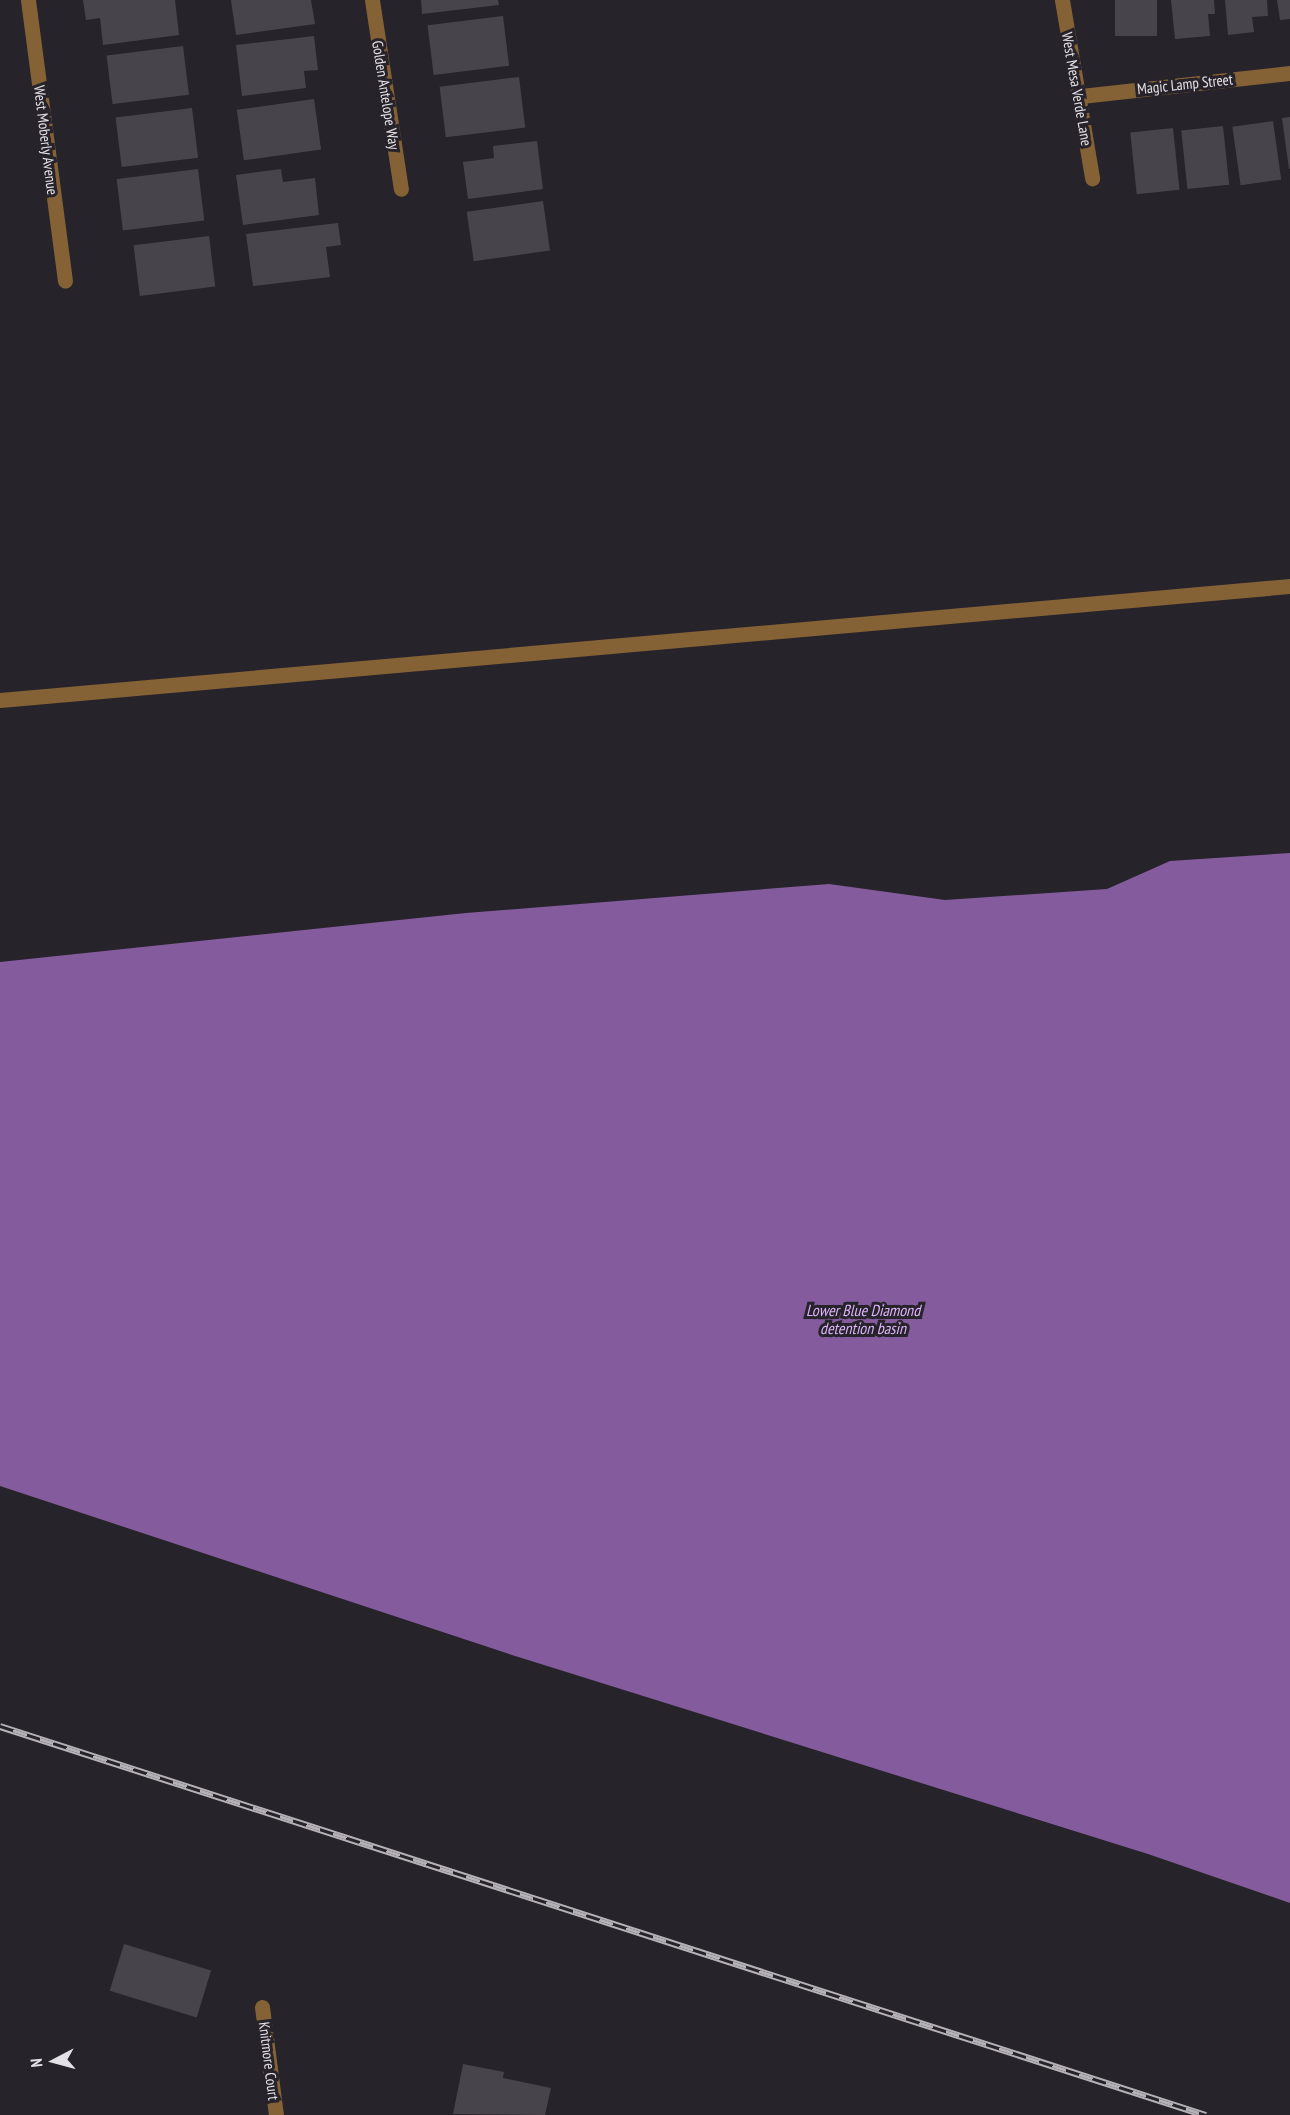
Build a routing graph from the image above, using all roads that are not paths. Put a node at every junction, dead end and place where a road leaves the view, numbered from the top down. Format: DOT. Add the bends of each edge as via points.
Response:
graph roads {
  1 [pos="28,0"];
  2 [pos="372,0"];
  3 [pos="1062,0"];
  4 [pos="1290,73"];
  5 [pos="1081,96"];
  6 [pos="1092,178"];
  7 [pos="401,189"];
  8 [pos="64,281"];
  9 [pos="1290,586"];
  10 [pos="0,700"];
  11 [pos="262,2007"];
  12 [pos="276,2115"];
  1 -- 8 [label="street, West Moberly Avenue"];
  2 -- 7 [label="street, Golden Antelope Way"];
  3 -- 5 [label="street, West Mesa Verde Lane"];
  4 -- 5 [label="street, Magic Lamp Street"];
  5 -- 6 [label="street, West Mesa Verde Lane"];
  9 -- 10 [label="street"];
  11 -- 12 [label="street, Knitmore Court"];
}
